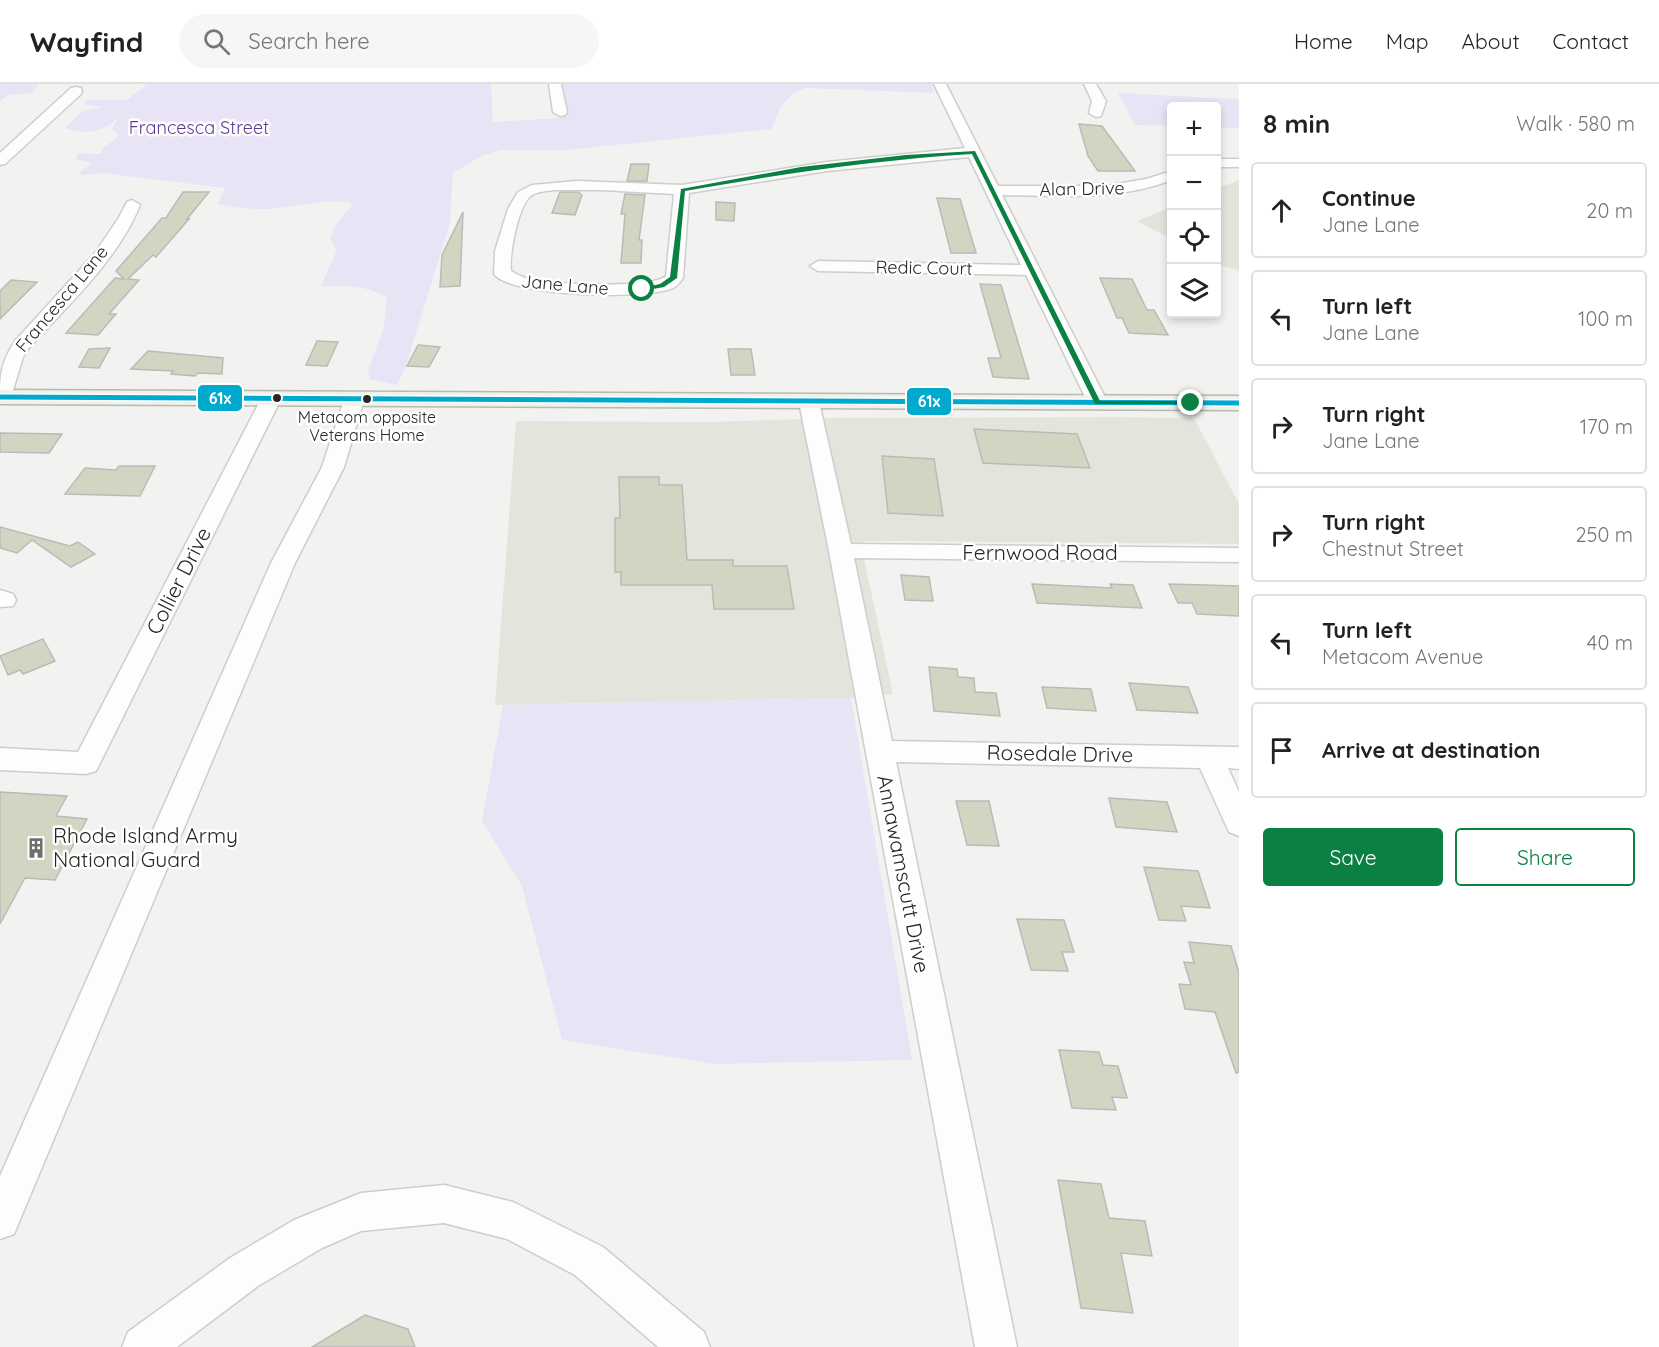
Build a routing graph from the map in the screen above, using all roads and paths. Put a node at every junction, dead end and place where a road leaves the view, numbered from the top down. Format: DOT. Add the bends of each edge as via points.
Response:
graph roads {
  1 [pos="555,84"];
  2 [pos="940,84"];
  3 [pos="1090,84"];
  4 [pos="76,91"];
  5 [pos="560,112"];
  6 [pos="1096,112"];
  7 [pos="974,152"];
  8 [pos="0,161"];
  9 [pos="1221,163"];
  10 [pos="1239,163"];
  11 [pos="1167,177"];
  12 [pos="682,190"];
  13 [pos="991,190"];
  14 [pos="132,205"];
  15 [pos="818,266"];
  16 [pos="1031,270"];
  17 [pos="0,397"];
  18 [pos="271,399"];
  19 [pos="343,400"];
  20 [pos="808,402"];
  21 [pos="1098,403"];
  22 [pos="1239,403"];
  23 [pos="841,551"];
  24 [pos="1239,555"];
  25 [pos="880,751"];
  26 [pos="1209,757"];
  27 [pos="1239,758"];
  28 [pos="0,759"];
  29 [pos="1239,824"];
  30 [pos="0,1220"];
  31 [pos="143,1347"];
  32 [pos="689,1347"];
  33 [pos="996,1347"];
  1 -- 5 [label="street"];
  2 -- 7 [label="street"];
  3 -- 6 [label="street" via="1100,101"];
  4 -- 8 [label="street"];
  7 -- 12 [label="street, Jane Lane" via="801,169"];
  7 -- 13 [label="street"];
  9 -- 10 [label="street"];
  11 -- 13 [label="street, Alan Drive" via="1124,190"];
  12 -- 12 [label="street, Jane Lane" via="572,186 527,192 519,201 508,233 503,274 537,286 629,290 668,284 674,278 676,265"];
  13 -- 16 [label="street"];
  14 -- 17 [label="street, Francesca Lane" via="129,217 98,257 22,345"];
  15 -- 16 [label="street, Redic Court"];
  16 -- 21 [label="street"];
  17 -- 18 [label="main road"];
  18 -- 19 [label="main road"];
  18 -- 28 [label="street, Collier Drive" via="86,763"];
  19 -- 20 [label="main road"];
  19 -- 30 [label="street" via="333,467 283,563"];
  20 -- 21 [label="main road"];
  20 -- 23 [label="street, Annawamscutt Drive"];
  21 -- 22 [label="main road"];
  23 -- 24 [label="street, Fernwood Road"];
  23 -- 25 [label="street, Annawamscutt Drive"];
  25 -- 26 [label="street, Rosedale Drive"];
  25 -- 33 [label="street, Annawamscutt Drive"];
  26 -- 27 [label="street, Rosedale Drive"];
  26 -- 29 [label="street"];
  31 -- 32 [label="street" via="244,1272 308,1234 361,1212 444,1204 513,1221 589,1261"];
}
